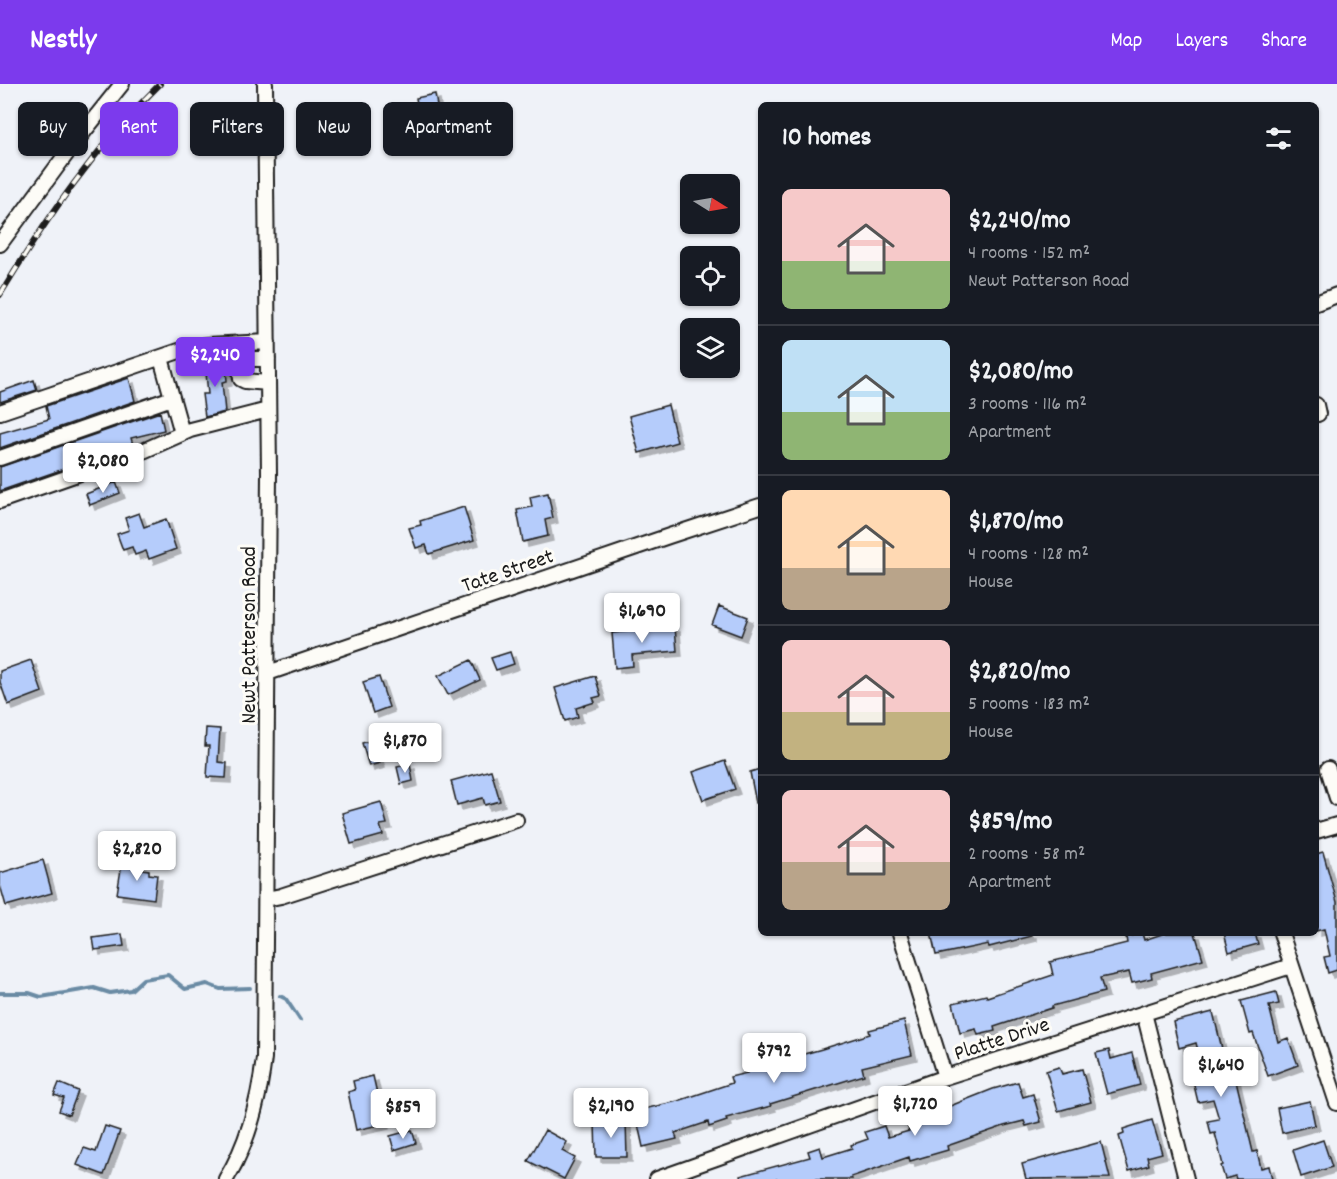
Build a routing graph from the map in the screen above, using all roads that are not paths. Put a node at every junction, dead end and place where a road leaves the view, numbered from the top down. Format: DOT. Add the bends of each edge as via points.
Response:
graph roads {
  1 [pos="122,84"];
  2 [pos="265,84"];
  3 [pos="0,244"];
  4 [pos="1337,295"];
  5 [pos="1319,302"];
  6 [pos="268,342"];
  7 [pos="160,358"];
  8 [pos="268,359"];
  9 [pos="268,383"];
  10 [pos="172,398"];
  11 [pos="268,410"];
  12 [pos="0,412"];
  13 [pos="182,434"];
  14 [pos="0,458"];
  15 [pos="0,501"];
  16 [pos="758,510"];
  17 [pos="268,673"];
  18 [pos="1328,769"];
  19 [pos="1337,798"];
  20 [pos="516,820"];
  21 [pos="1337,825"];
  22 [pos="1319,830"];
  23 [pos="266,899"];
  24 [pos="901,936"];
  25 [pos="1282,936"];
  26 [pos="1291,966"];
  27 [pos="1143,1013"];
  28 [pos="945,1077"];
  29 [pos="1337,1103"];
  30 [pos="226,1179"];
  31 [pos="657,1179"];
  32 [pos="1186,1179"];
  1 -- 3 [label="street"];
  2 -- 6 [label="street, Newt Patterson Road"];
  4 -- 5 [label="street"];
  6 -- 7 [label="street" via="207,345"];
  6 -- 8 [label="street, Newt Patterson Road"];
  7 -- 10 [label="street"];
  7 -- 12 [label="street"];
  8 -- 9 [label="street, Newt Patterson Road"];
  8 -- 9 [label="street" via="239,361 241,379"];
  9 -- 11 [label="street, Newt Patterson Road"];
  10 -- 13 [label="street"];
  10 -- 14 [label="street"];
  11 -- 13 [label="street"];
  11 -- 17 [label="street, Newt Patterson Road"];
  13 -- 15 [label="street"];
  16 -- 17 [label="street, Tate Street" via="669,536"];
  17 -- 23 [label="street, Newt Patterson Road"];
  18 -- 19 [label="street"];
  20 -- 23 [label="street"];
  21 -- 22 [label="street"];
  23 -- 30 [label="street, Newt Patterson Road" via="260,1095"];
  24 -- 28 [label="street"];
  25 -- 26 [label="street"];
  26 -- 27 [label="street, Platte Drive"];
  26 -- 29 [label="street"];
  27 -- 28 [label="street, Platte Drive"];
  27 -- 32 [label="street"];
  28 -- 31 [label="street, Platte Drive"];
}
